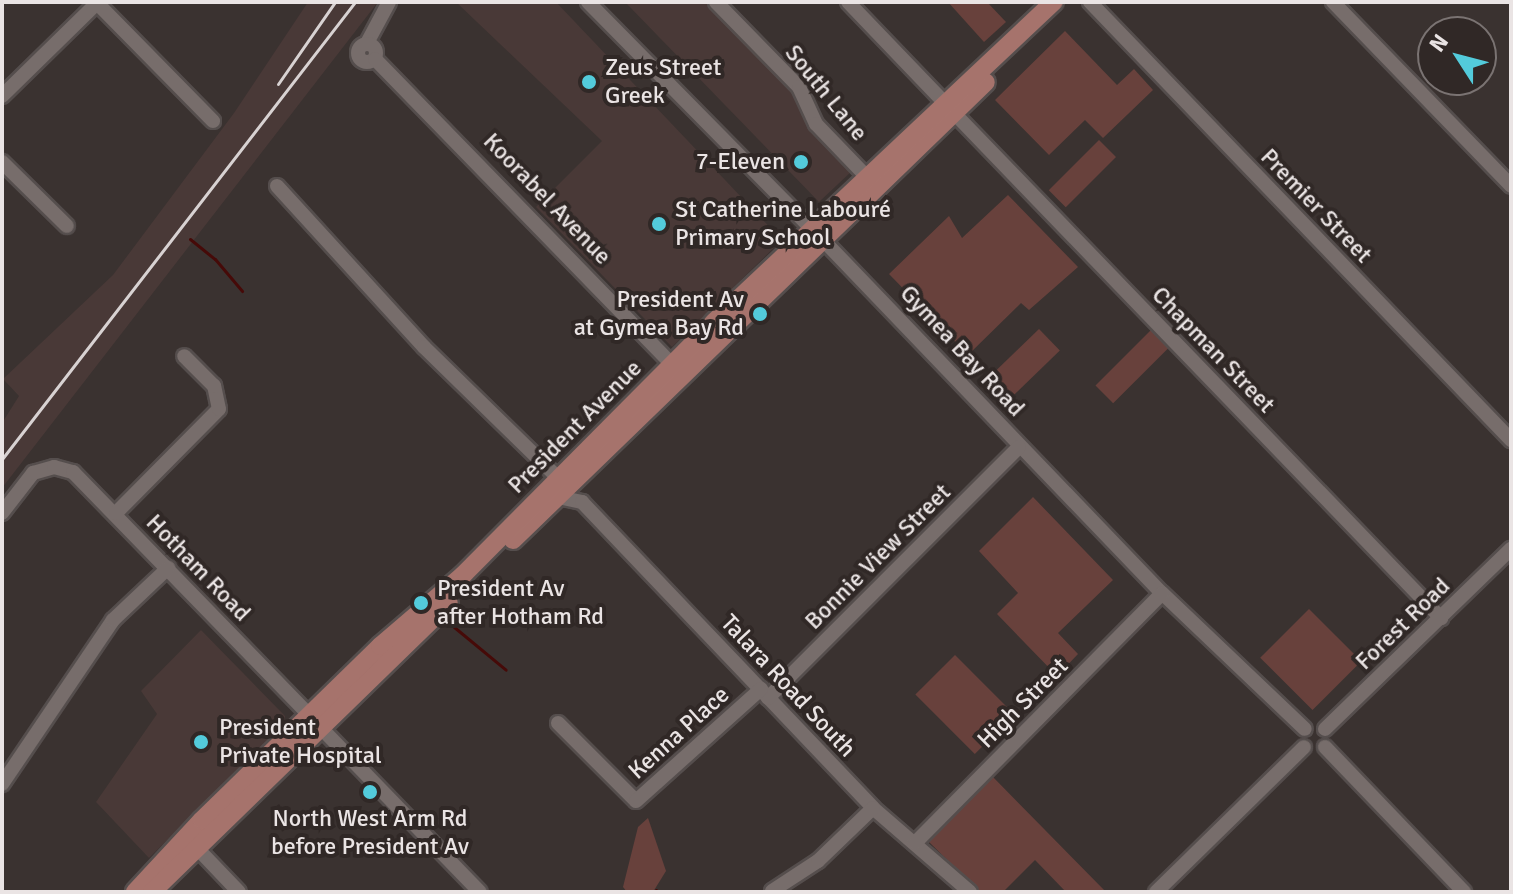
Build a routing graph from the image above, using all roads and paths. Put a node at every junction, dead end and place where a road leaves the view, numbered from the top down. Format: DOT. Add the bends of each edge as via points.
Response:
graph roads {
  1 [pos="97,2"];
  2 [pos="389,2"];
  3 [pos="588,2"];
  4 [pos="716,2"];
  5 [pos="848,2"];
  6 [pos="1054,2"];
  7 [pos="1068,2"];
  8 [pos="1090,2"];
  9 [pos="1333,2"];
  10 [pos="2,96"];
  11 [pos="950,108"];
  12 [pos="213,121"];
  13 [pos="2,162"];
  14 [pos="867,177"];
  15 [pos="277,186"];
  16 [pos="1511,186"];
  17 [pos="67,226"];
  18 [pos="819,236"];
  19 [pos="184,356"];
  20 [pos="677,370"];
  21 [pos="634,425"];
  22 [pos="1511,440"];
  23 [pos="1019,447"];
  24 [pos="587,469"];
  25 [pos="556,476"];
  26 [pos="558,497"];
  27 [pos="582,502"];
  28 [pos="2,513"];
  29 [pos="116,513"];
  30 [pos="1509,556"];
  31 [pos="168,568"];
  32 [pos="1162,593"];
  33 [pos="1441,618"];
  34 [pos="765,694"];
  35 [pos="315,721"];
  36 [pos="558,723"];
  37 [pos="1305,729"];
  38 [pos="1325,729"];
  39 [pos="1304,747"];
  40 [pos="1325,747"];
  41 [pos="2,784"];
  42 [pos="873,808"];
  43 [pos="191,842"];
  44 [pos="915,843"];
  45 [pos="772,891"];
  46 [pos="135,892"];
  47 [pos="152,892"];
  48 [pos="239,892"];
  49 [pos="480,892"];
  50 [pos="970,892"];
  51 [pos="1156,892"];
  52 [pos="1464,892"];
  1 -- 10 [label="street"];
  1 -- 12 [label="street"];
  2 -- 20 [label="street, Koorabel Avenue" via="367,43 360,46 359,57 375,59"];
  3 -- 18 [label="street, Gymea Bay Road"];
  4 -- 14 [label="street, South Lane" via="799,87 816,124"];
  5 -- 11 [label="street, Chapman Street"];
  6 -- 11 [label="main road, President Avenue"];
  7 -- 11 [label="main road, President Avenue"];
  8 -- 22 [label="street, Premier Street"];
  9 -- 16 [label="street"];
  11 -- 14 [label="main road, President Avenue"];
  11 -- 18 [label="main road, President Avenue"];
  11 -- 33 [label="street, Chapman Street"];
  13 -- 17 [label="street"];
  14 -- 18 [label="main road, President Avenue"];
  15 -- 25 [label="street" via="424,347"];
  18 -- 20 [label="main road, President Avenue"];
  18 -- 23 [label="street, Gymea Bay Road"];
  19 -- 29 [label="street" via="214,386 219,409"];
  20 -- 21 [label="main road, President Avenue"];
  20 -- 25 [label="main road, President Avenue"];
  21 -- 24 [label="main road, President Avenue"];
  21 -- 25 [label="main road" via="566,478"];
  23 -- 32 [label="street, Gymea Bay Road"];
  23 -- 34 [label="street, Bonnie View Street"];
  24 -- 26 [label="main road, President Avenue"];
  24 -- 27 [label="street"];
  25 -- 35 [label="main road, President Avenue"];
  26 -- 27 [label="street"];
  26 -- 35 [label="main road, President Avenue"];
  27 -- 34 [label="street, Talara Road South"];
  28 -- 29 [label="street, Hotham Road" via="27,479 47,468 73,472"];
  29 -- 31 [label="street, Hotham Road"];
  30 -- 33 [label="street, Forest Road"];
  31 -- 35 [label="street, Hotham Road"];
  31 -- 41 [label="street" via="113,620"];
  32 -- 37 [label="street, Gymea Bay Road"];
  32 -- 44 [label="street, High Street"];
  33 -- 38 [label="street, Forest Road"];
  34 -- 36 [label="street, Kenna Place" via="636,801"];
  34 -- 42 [label="street, Talara Road South"];
  35 -- 43 [label="main road, President Avenue"];
  35 -- 49 [label="street, Hotham Road"];
  37 -- 38 [label="street"];
  37 -- 39 [label="street"];
  38 -- 40 [label="street"];
  39 -- 40 [label="street" via="1317,752"];
  39 -- 51 [label="street"];
  40 -- 52 [label="street"];
  42 -- 44 [label="street, Talara Road South"];
  42 -- 45 [label="street" via="818,861"];
  43 -- 46 [label="main road, President Avenue"];
  43 -- 47 [label="main road, President Avenue"];
  43 -- 48 [label="street"];
  44 -- 50 [label="street, Talara Road South"];
}
